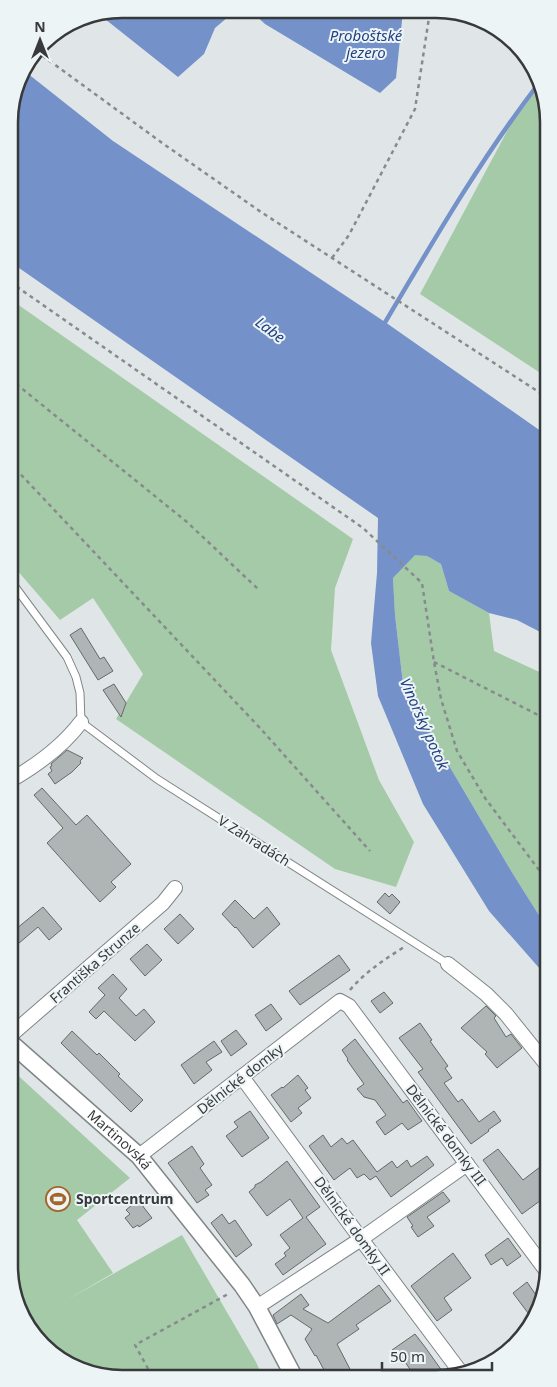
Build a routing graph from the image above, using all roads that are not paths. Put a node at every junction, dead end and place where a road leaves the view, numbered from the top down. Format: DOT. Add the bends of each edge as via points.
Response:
graph roads {
  1 [pos="18,591"];
  2 [pos="82,722"];
  3 [pos="18,775"];
  4 [pos="175,888"];
  5 [pos="448,964"];
  6 [pos="340,1001"];
  7 [pos="18,1029"];
  8 [pos="18,1049"];
  9 [pos="539,1055"];
  10 [pos="242,1076"];
  11 [pos="139,1156"];
  12 [pos="467,1164"];
  13 [pos="361,1239"];
  14 [pos="539,1261"];
  15 [pos="257,1307"];
  16 [pos="457,1367"];
  17 [pos="290,1370"];
  1 -- 2 [label="lane" via="68,657 80,693"];
  2 -- 3 [label="street" via="52,752"];
  2 -- 5 [label="lane, V Zahradách" via="158,779"];
  4 -- 7 [label="street, Františka Strunze" via="163,903"];
  5 -- 9 [label="street, V Zahradách" via="506,1014"];
  6 -- 10 [label="street, Dělnické domky"];
  6 -- 12 [label="street, Dělnické domky III" via="349,1006"];
  8 -- 11 [label="street, Martinovská"];
  10 -- 11 [label="street, Dělnické domky"];
  10 -- 13 [label="street, Dělnické domky II"];
  11 -- 15 [label="street, Martinovská"];
  12 -- 13 [label="street"];
  12 -- 14 [label="street, Dělnické domky III"];
  13 -- 15 [label="street"];
  13 -- 16 [label="street, Dělnické domky II"];
  15 -- 17 [label="street, Martinovská"];
}
